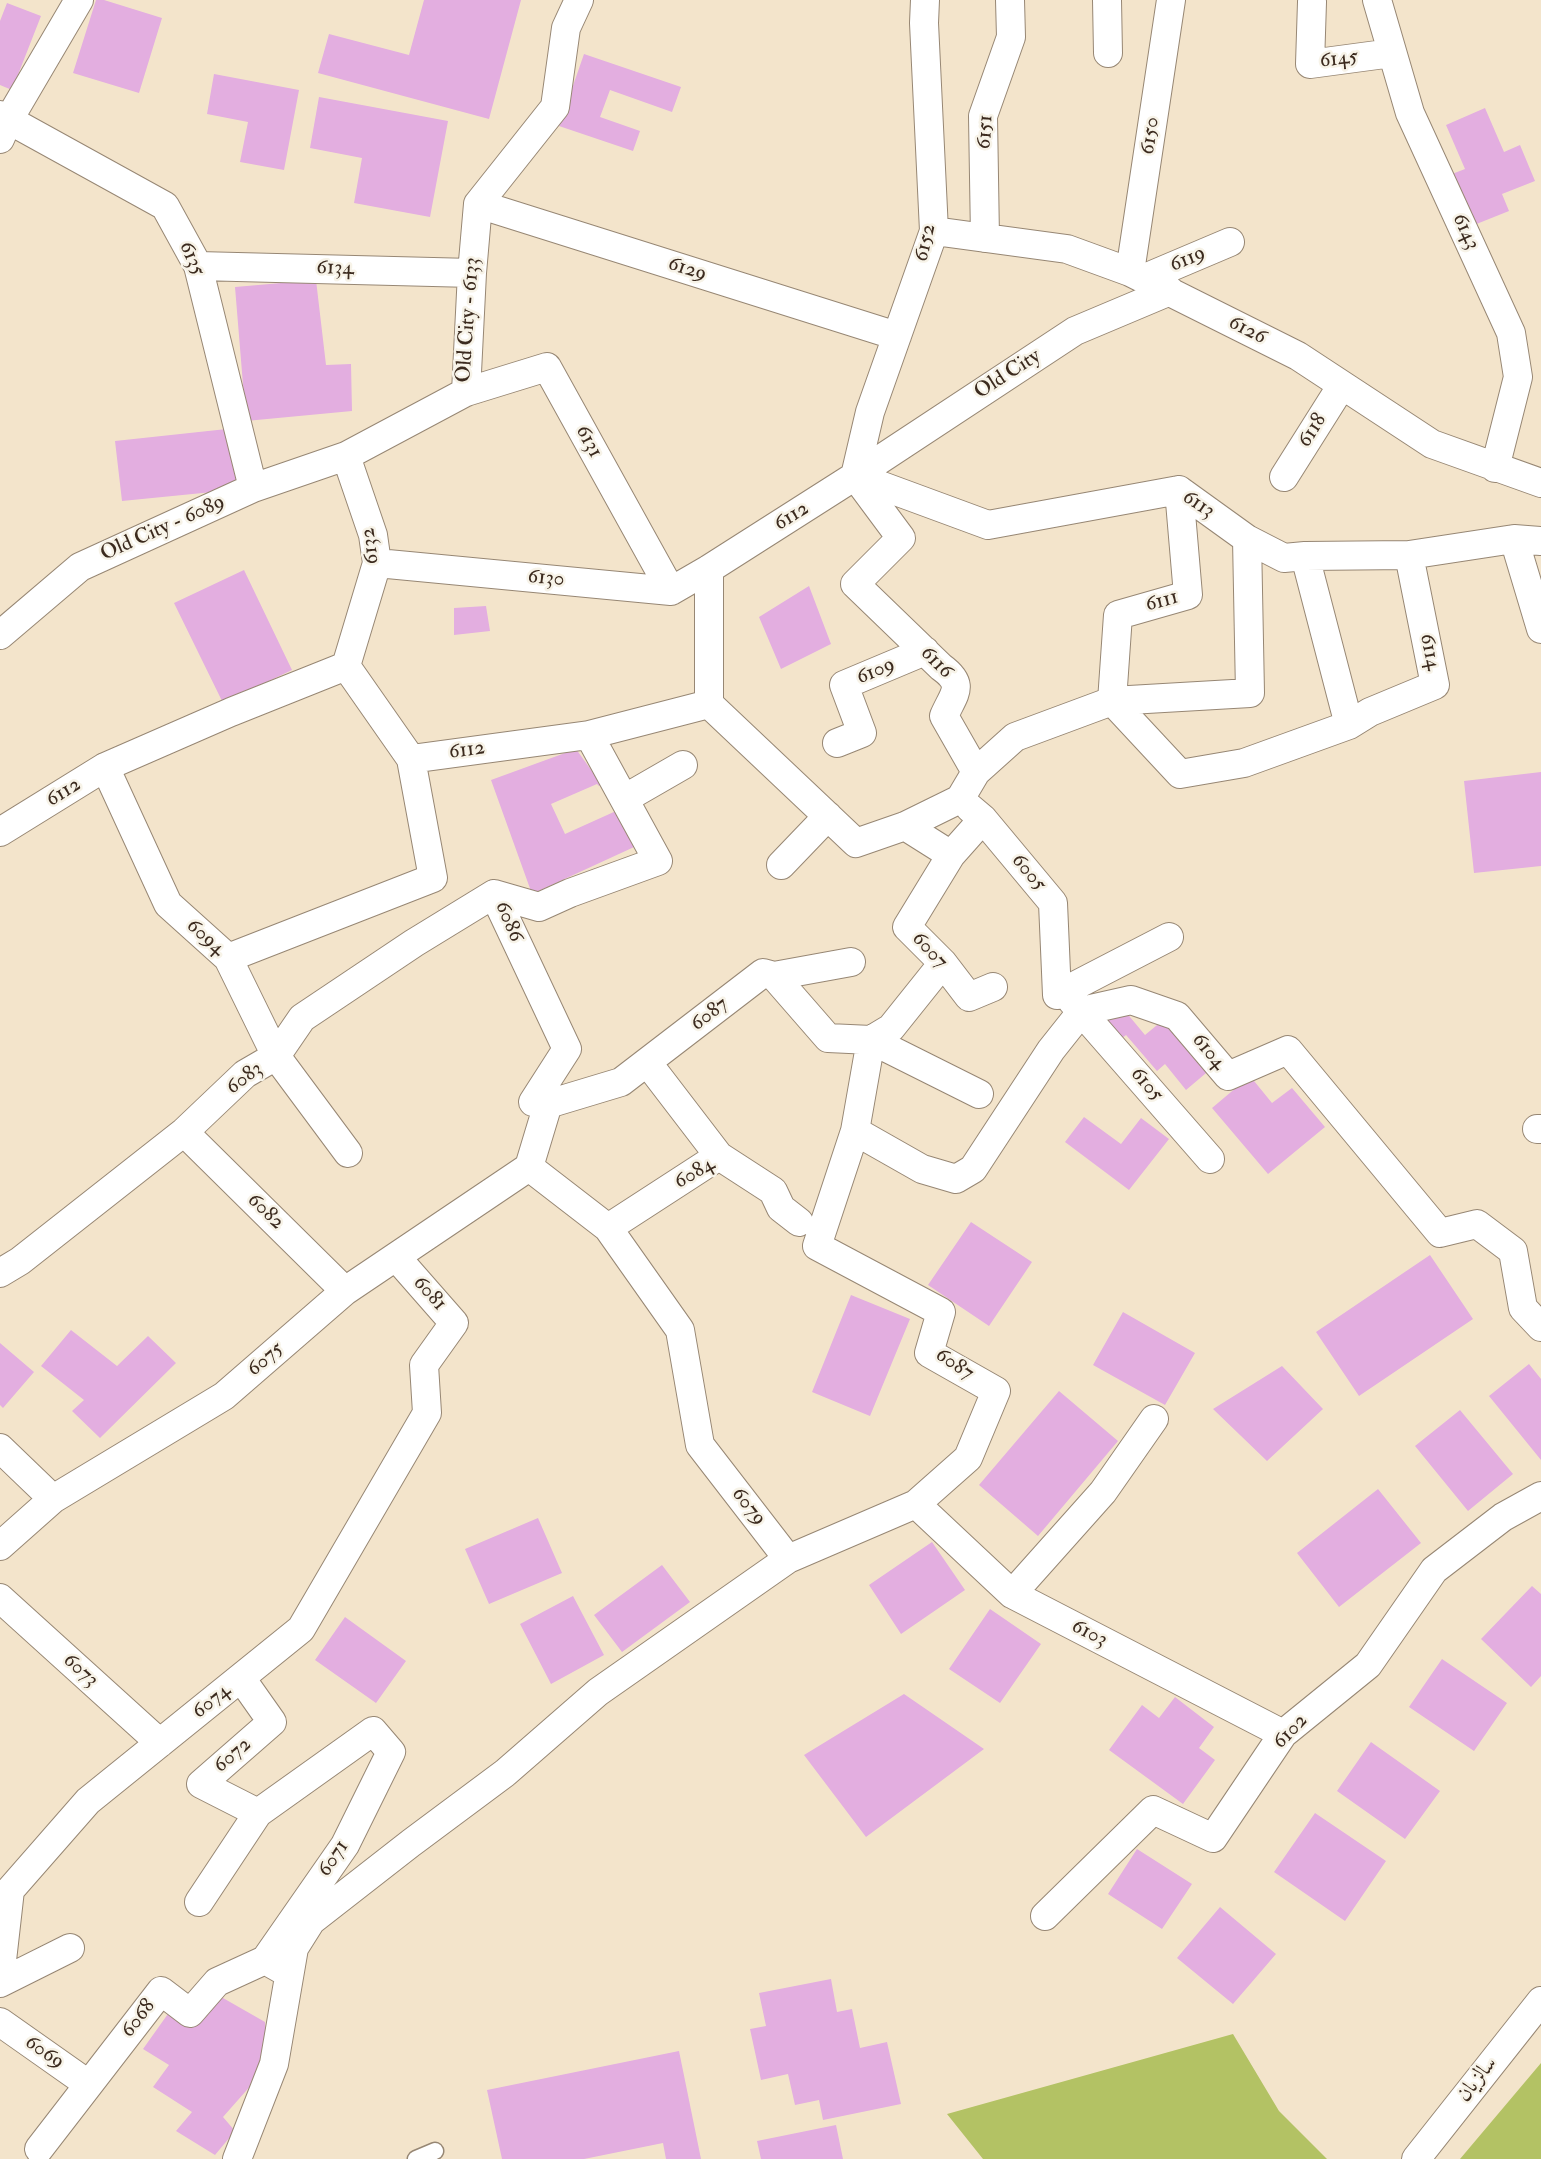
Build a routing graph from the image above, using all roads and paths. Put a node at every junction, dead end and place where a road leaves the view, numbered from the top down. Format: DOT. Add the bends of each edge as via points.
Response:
graph roads {
  1 [pos="78,0"];
  2 [pos="579,0"];
  3 [pos="925,0"];
  4 [pos="1010,0"];
  5 [pos="1107,0"];
  6 [pos="1171,0"];
  7 [pos="1377,0"];
  8 [pos="1305,1"];
  9 [pos="1108,53"];
  10 [pos="1392,53"];
  11 [pos="3,125"];
  12 [pos="478,204"];
  13 [pos="934,231"];
  14 [pos="985,238"];
  15 [pos="1230,242"];
  16 [pos="198,266"];
  17 [pos="472,272"];
  18 [pos="1138,275"];
  19 [pos="1170,291"];
  20 [pos="897,336"];
  21 [pos="1342,385"];
  22 [pos="466,392"];
  23 [pos="346,456"];
  24 [pos="1495,468"];
  25 [pos="855,476"];
  26 [pos="1284,477"];
  27 [pos="1541,483"];
  28 [pos="253,488"];
  29 [pos="1179,490"];
  30 [pos="1247,539"];
  31 [pos="1514,539"];
  32 [pos="1541,541"];
  33 [pos="1409,555"];
  34 [pos="1305,556"];
  35 [pos="377,563"];
  36 [pos="709,569"];
  37 [pos="671,591"];
  38 [pos="1541,629"];
  39 [pos="0,635"];
  40 [pos="925,651"];
  41 [pos="346,666"];
  42 [pos="1112,701"];
  43 [pos="709,704"];
  44 [pos="1349,725"];
  45 [pos="589,734"];
  46 [pos="837,743"];
  47 [pos="411,759"];
  48 [pos="684,765"];
  49 [pos="105,767"];
  50 [pos="976,772"];
  51 [pos="624,799"];
  52 [pos="960,799"];
  53 [pos="828,816"];
  54 [pos="983,819"];
  55 [pos="905,826"];
  56 [pos="0,832"];
  57 [pos="951,855"];
  58 [pos="780,865"];
  59 [pos="494,894"];
  60 [pos="1169,937"];
  61 [pos="228,958"];
  62 [pos="850,962"];
  63 [pos="943,963"];
  64 [pos="774,976"];
  65 [pos="993,987"];
  66 [pos="1057,995"];
  67 [pos="1082,1011"];
  68 [pos="870,1040"];
  69 [pos="276,1056"];
  70 [pos="647,1062"];
  71 [pos="979,1094"];
  72 [pos="548,1104"];
  73 [pos="855,1131"];
  74 [pos="184,1132"];
  75 [pos="348,1153"];
  76 [pos="720,1156"];
  77 [pos="1210,1159"];
  78 [pos="529,1167"];
  79 [pos="799,1222"];
  80 [pos="608,1228"];
  81 [pos="397,1258"];
  82 [pos="0,1273"];
  83 [pos="345,1291"];
  84 [pos="1541,1326"];
  85 [pos="427,1413"];
  86 [pos="1154,1419"];
  87 [pos="0,1448"];
  88 [pos="1541,1496"];
  89 [pos="53,1499"];
  90 [pos="916,1504"];
  91 [pos="0,1546"];
  92 [pos="788,1559"];
  93 [pos="1012,1594"];
  94 [pos="0,1598"];
  95 [pos="241,1678"];
  96 [pos="1283,1734"];
  97 [pos="160,1743"];
  98 [pos="258,1813"];
  99 [pos="200,1902"];
  100 [pos="1045,1916"];
  101 [pos="70,1948"];
  102 [pos="276,1967"];
  103 [pos="0,1978"];
  104 [pos="0,1983"];
  105 [pos="1541,2001"];
  106 [pos="0,2022"];
  107 [pos="88,2084"];
  108 [pos="39,2149"];
  109 [pos="435,2151"];
  110 [pos="237,2159"];
  111 [pos="416,2159"];
  112 [pos="1416,2159"];
  1 -- 11 [label="street"];
  2 -- 12 [label="street" via="566,28 555,107"];
  3 -- 13 [label="street, 6152"];
  4 -- 14 [label="street, 6151" via="1011,37 983,116"];
  5 -- 9 [label="street"];
  6 -- 18 [label="street, 6150"];
  7 -- 10 [label="street, 6143"];
  8 -- 10 [label="street, 6145" via="1310,64"];
  10 -- 24 [label="street, 6143" via="1410,113 1511,333 1518,377"];
  11 -- 16 [label="street, 6135" via="165,206"];
  12 -- 17 [label="street, Old City - 6133"];
  12 -- 20 [label="street, 6129"];
  13 -- 14 [label="street, 6126"];
  13 -- 20 [label="street, 6152"];
  14 -- 18 [label="street, 6126" via="1067,249"];
  15 -- 18 [label="street, 6119"];
  16 -- 17 [label="street, 6134"];
  16 -- 28 [label="street, 6135"];
  17 -- 22 [label="street, Old City - 6133"];
  18 -- 19 [label="street, 6126"];
  19 -- 21 [label="street, 6126" via="1298,356"];
  19 -- 25 [label="street, Old City" via="1075,332"];
  20 -- 25 [label="street, 6152" via="870,412"];
  21 -- 24 [label="street, 6126" via="1432,444"];
  21 -- 26 [label="street, 6118"];
  22 -- 23 [label="street, Old City - 6133"];
  22 -- 37 [label="street, 6131" via="546,367"];
  23 -- 28 [label="street, Old City - 6089"];
  23 -- 35 [label="street, 6132" via="373,534"];
  24 -- 27 [label="street, 6126"];
  25 -- 29 [label="street, 6113" via="988,525"];
  25 -- 36 [label="street, 6112"];
  25 -- 40 [label="street, 6116" via="901,538 855,584"];
  28 -- 39 [label="street, Old City - 6089" via="80,567"];
  29 -- 30 [label="street, 6113"];
  29 -- 42 [label="street, 6111" via="1188,594 1118,615"];
  30 -- 34 [label="street, 6113" via="1284,558"];
  30 -- 42 [label="street" via="1250,693"];
  31 -- 32 [label="street, 6113"];
  31 -- 33 [label="street, 6113"];
  31 -- 38 [label="street"];
  33 -- 34 [label="street, 6113"];
  33 -- 44 [label="street, 6114" via="1435,684 1370,712"];
  34 -- 44 [label="street"];
  35 -- 37 [label="street, 6130"];
  35 -- 41 [label="street, 6132"];
  36 -- 37 [label="street"];
  36 -- 43 [label="street"];
  40 -- 46 [label="street, 6109" via="844,685 862,733"];
  40 -- 50 [label="street, 6116" via="956,681 957,687 944,716"];
  41 -- 47 [label="street"];
  41 -- 49 [label="street, 6112"];
  42 -- 44 [label="street" via="1180,774 1244,763"];
  42 -- 50 [label="street" via="1014,737"];
  43 -- 45 [label="street, 6112"];
  43 -- 53 [label="street"];
  45 -- 47 [label="street, 6112"];
  45 -- 51 [label="street, 6086"];
  47 -- 61 [label="street" via="433,878"];
  48 -- 51 [label="street"];
  49 -- 56 [label="street, 6112"];
  49 -- 61 [label="street, 6094" via="168,904"];
  50 -- 52 [label="street"];
  51 -- 59 [label="street, 6086" via="658,861 539,907"];
  52 -- 54 [label="street, 6005"];
  52 -- 55 [label="street"];
  53 -- 55 [label="street" via="856,843"];
  53 -- 58 [label="street"];
  54 -- 57 [label="street, 6007"];
  54 -- 66 [label="street, 6005" via="1053,903"];
  55 -- 57 [label="street"];
  57 -- 63 [label="street, 6007" via="907,927"];
  59 -- 69 [label="street, 6083" via="302,1018"];
  59 -- 72 [label="street, 6086" via="567,1049 533,1102"];
  60 -- 66 [label="street"];
  61 -- 69 [label="street, 6094"];
  62 -- 64 [label="street, 6087"];
  63 -- 65 [label="street, 6007" via="969,997"];
  63 -- 68 [label="street" via="892,1028"];
  64 -- 68 [label="street" via="828,1038"];
  64 -- 70 [label="street, 6087" via="764,973"];
  66 -- 67 [label="street" via="1073,1001"];
  67 -- 73 [label="street" via="1051,1050 973,1168 956,1179 922,1169"];
  67 -- 77 [label="street, 6105"];
  67 -- 84 [label="street, 6104" via="1131,1000 1177,1016 1228,1076 1288,1050 1440,1233 1477,1224 1513,1251 1523,1308"];
  68 -- 71 [label="street"];
  68 -- 73 [label="street, 6087"];
  69 -- 74 [label="street, 6083" via="245,1074"];
  69 -- 75 [label="street, 6094"];
  70 -- 72 [label="street, 6087" via="621,1082"];
  70 -- 76 [label="street"];
  72 -- 78 [label="street"];
  73 -- 90 [label="street, 6087" via="817,1246 941,1312 929,1353 996,1391 968,1458"];
  74 -- 82 [label="street, 6083" via="20,1261"];
  74 -- 83 [label="street, 6082"];
  76 -- 79 [label="street, 6084" via="773,1191 781,1208"];
  76 -- 80 [label="street, 6084"];
  78 -- 80 [label="street, 6079"];
  78 -- 81 [label="street, 6075"];
  80 -- 92 [label="street, 6079" via="680,1330 700,1444"];
  81 -- 83 [label="street, 6075"];
  81 -- 85 [label="street, 6081" via="454,1323 424,1364"];
  83 -- 89 [label="street, 6075" via="224,1396"];
  85 -- 95 [label="street, 6074" via="301,1629"];
  86 -- 93 [label="street" via="1103,1492"];
  87 -- 89 [label="street"];
  88 -- 96 [label="street, 6102" via="1504,1518 1434,1570 1368,1665"];
  89 -- 91 [label="street, 6075"];
  90 -- 92 [label="street, 6087"];
  90 -- 93 [label="street, 6103"];
  92 -- 102 [label="street" via="598,1692 505,1773 312,1921"];
  93 -- 96 [label="street, 6103"];
  94 -- 97 [label="street, 6073"];
  95 -- 97 [label="street, 6074"];
  95 -- 98 [label="street, 6072" via="272,1722 201,1784"];
  96 -- 100 [label="street, 6102" via="1213,1838 1153,1810"];
  97 -- 103 [label="street, 6074" via="88,1802 10,1890"];
  98 -- 99 [label="street"];
  98 -- 102 [label="street, 6071" via="374,1731 391,1752 345,1845"];
  101 -- 104 [label="street"];
  102 -- 107 [label="street, 6068" via="218,1982 190,2013 161,1991"];
  102 -- 110 [label="street" via="274,2064"];
  105 -- 112 [label="street, سالزيان"];
  106 -- 107 [label="street, 6069"];
  107 -- 108 [label="street, 6068"];
  109 -- 111 [label="lane"];
}
